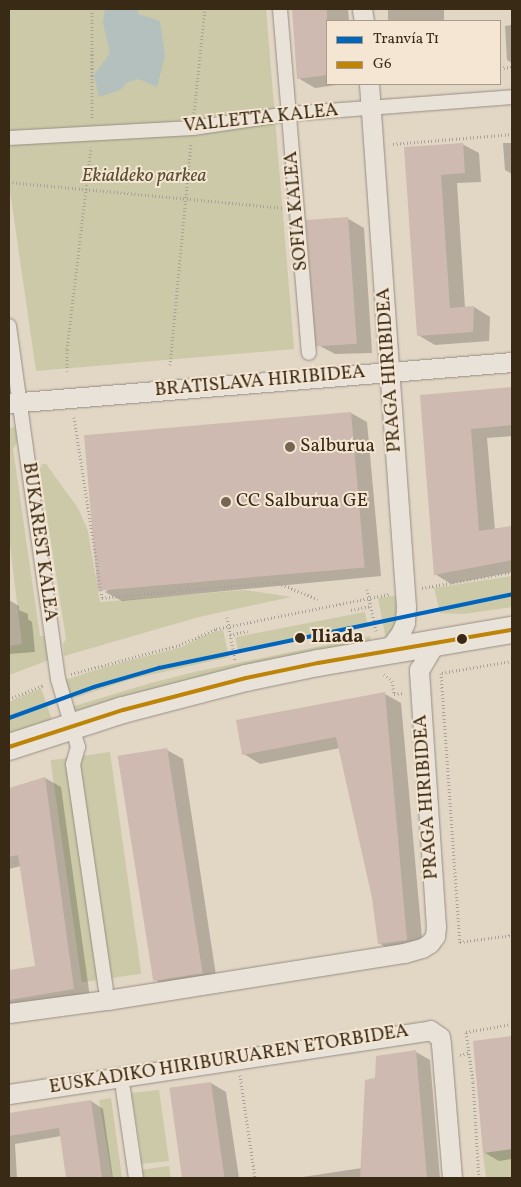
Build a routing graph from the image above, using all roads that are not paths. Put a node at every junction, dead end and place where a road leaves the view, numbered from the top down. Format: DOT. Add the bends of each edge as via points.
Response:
graph roads {
  1 [pos="280,9"];
  2 [pos="369,85"];
  3 [pos="512,97"];
  4 [pos="371,108"];
  5 [pos="288,114"];
  6 [pos="9,138"];
  7 [pos="9,326"];
  8 [pos="309,353"];
  9 [pos="512,362"];
  10 [pos="390,371"];
  11 [pos="14,403"];
  12 [pos="512,630"];
  13 [pos="435,643"];
  14 [pos="383,662"];
  15 [pos="71,726"];
  16 [pos="9,747"];
  17 [pos="106,989"];
  18 [pos="9,1014"];
  19 [pos="123,1089"];
  20 [pos="9,1094"];
  21 [pos="136,1178"];
  22 [pos="452,1178"];
  1 -- 5 [label="street, SOFIA KALEA"];
  2 -- 4 [label="street, PRAGA HIRIBIDEA"];
  3 -- 4 [label="street, VALLETTA KALEA"];
  4 -- 5 [label="street, VALLETTA KALEA"];
  4 -- 10 [label="street, PRAGA HIRIBIDEA"];
  5 -- 6 [label="street, VALLETTA KALEA" via="193,128"];
  5 -- 8 [label="street, SOFIA KALEA"];
  7 -- 11 [label="street, BUKAREST KALEA"];
  9 -- 10 [label="street, BRATISLAVA HIRIBIDEA"];
  10 -- 11 [label="street, BRATISLAVA HIRIBIDEA"];
  10 -- 14 [label="street, PRAGA HIRIBIDEA" via="405,623"];
  11 -- 15 [label="street, BUKAREST KALEA" via="58,679"];
  12 -- 13 [label="main road"];
  13 -- 14 [label="main road"];
  13 -- 18 [label="street, PRAGA HIRIBIDEA" via="420,670 436,927 430,943 404,953"];
  14 -- 15 [label="main road" via="238,680"];
  15 -- 16 [label="main road"];
  15 -- 17 [label="street, BUKAREST KALEA" via="78,747 73,764"];
  19 -- 21 [label="street"];
  20 -- 22 [label="street, EUSKADIKO HIRIBURUAREN ETORBIDEA" via="422,1030 436,1032 441,1044"];
}
